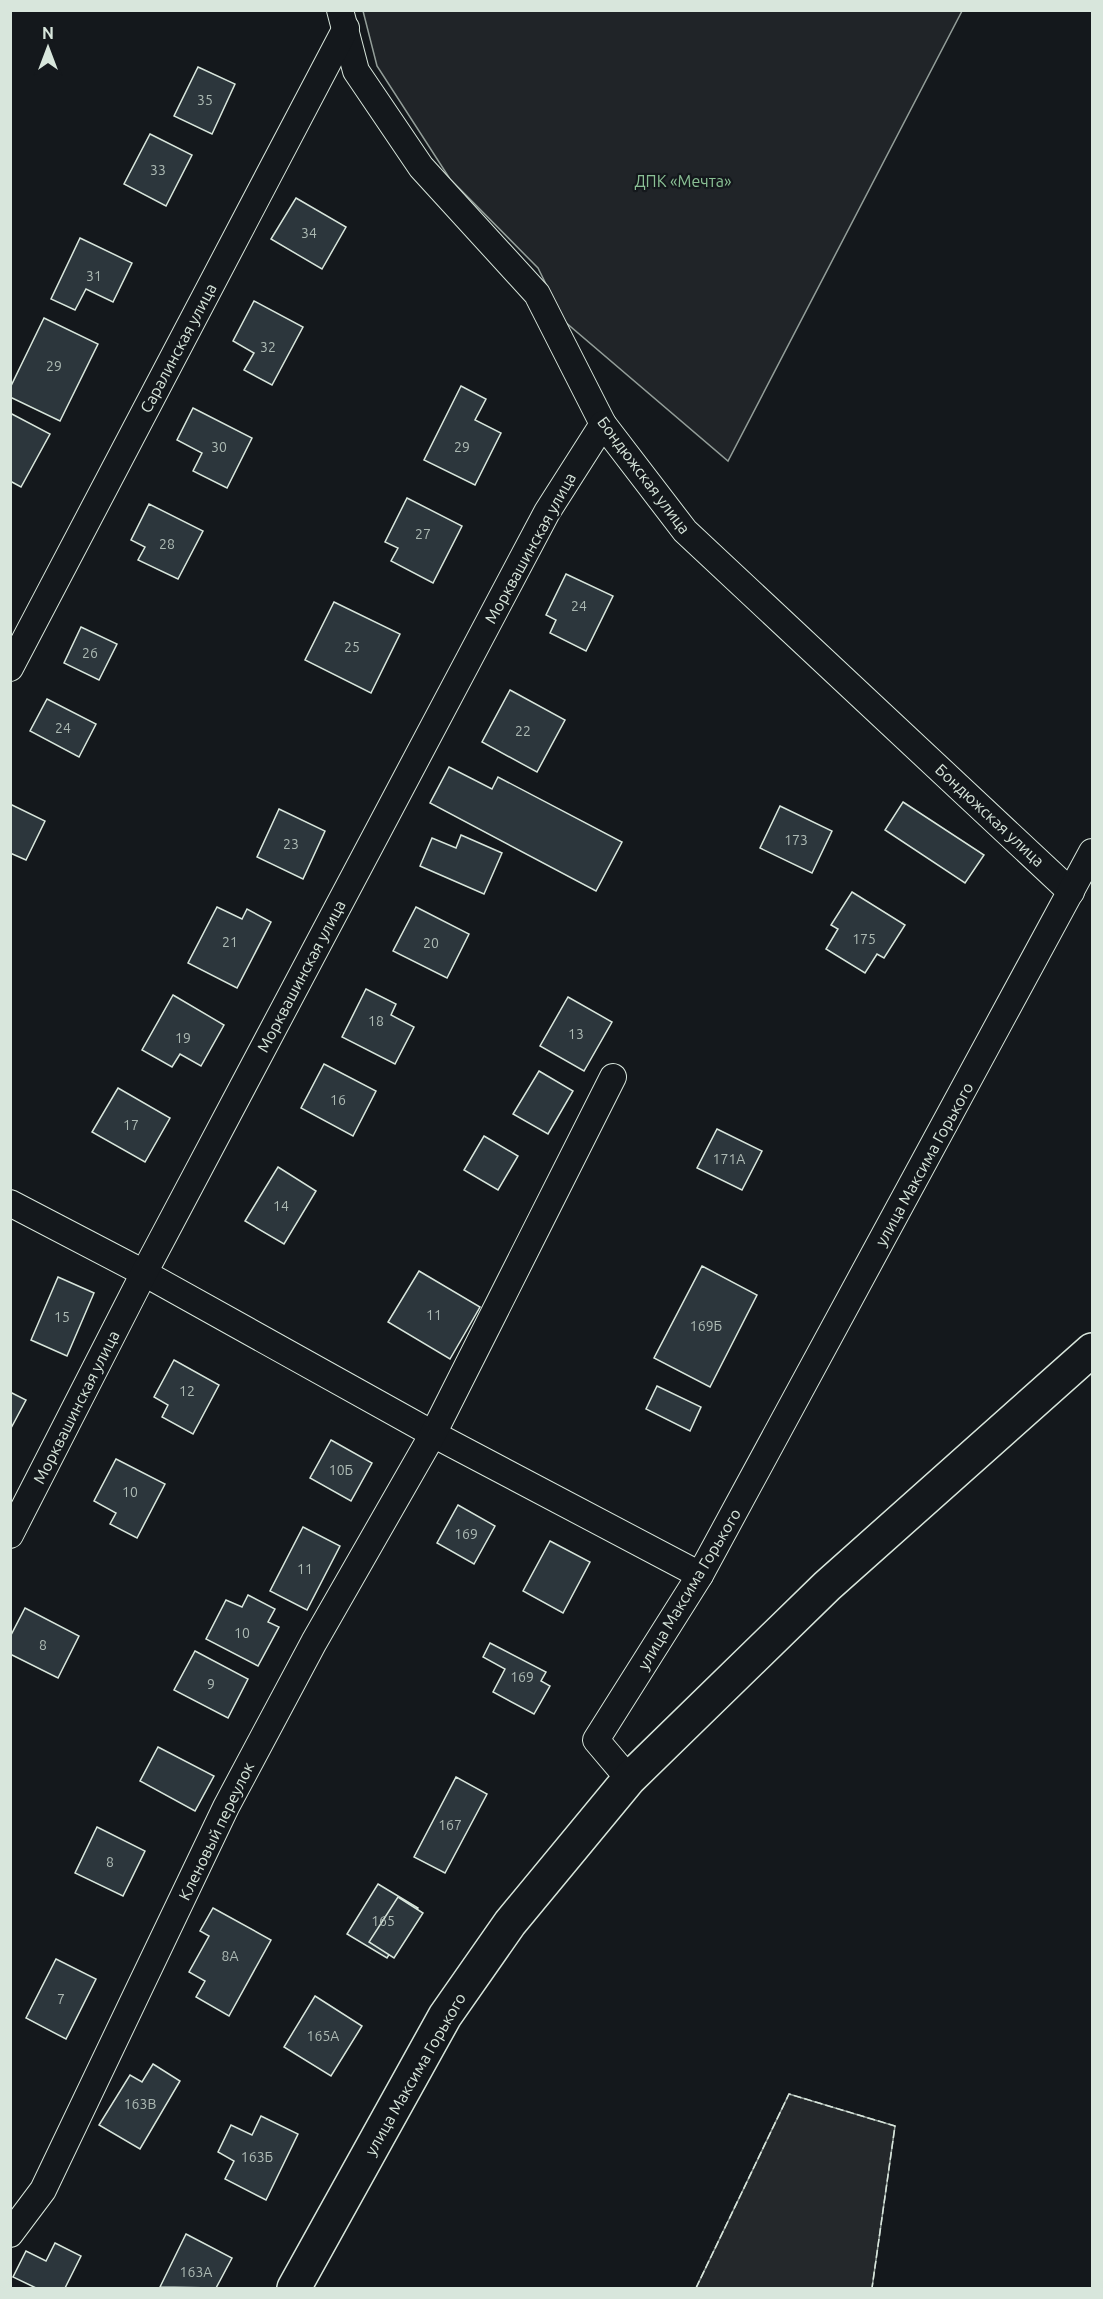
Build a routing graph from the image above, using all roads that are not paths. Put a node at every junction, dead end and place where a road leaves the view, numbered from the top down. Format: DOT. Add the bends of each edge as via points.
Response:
graph roads {
  1 [pos="343,19"];
  2 [pos="603,424"];
  3 [pos="10,668"];
  4 [pos="1092,852"];
  5 [pos="1071,892"];
  6 [pos="612,1077"];
  7 [pos="10,1203"];
  8 [pos="144,1273"];
  9 [pos="1092,1350"];
  10 [pos="433,1434"];
  11 [pos="10,1535"];
  12 [pos="700,1575"];
  13 [pos="629,1779"];
  14 [pos="10,2234"];
  15 [pos="294,2289"];
  1 -- 2 [label="street, Бондюжская улица" via="356,71 421,167 537,294"];
  1 -- 3 [label="street, Саралинская улица"];
  2 -- 5 [label="street, Бондюжская улица" via="685,531"];
  2 -- 8 [label="street, Морквашинская улица" via="547,512"];
  4 -- 5 [label="street, улица Максима Горького"];
  5 -- 12 [label="street, улица Максима Горького"];
  6 -- 10 [label="street, Кленовый переулок"];
  7 -- 8 [label="street"];
  8 -- 10 [label="street"];
  8 -- 11 [label="street, Морквашинская улица"];
  9 -- 13 [label="street" via="827,1587"];
  10 -- 12 [label="street"];
  10 -- 14 [label="street, Кленовый переулок" via="237,1786 43,2190"];
  12 -- 13 [label="street, улица Максима Горького" via="596,1740"];
  13 -- 15 [label="street, улица Максима Горького" via="510,1923 445,2016"];
}
